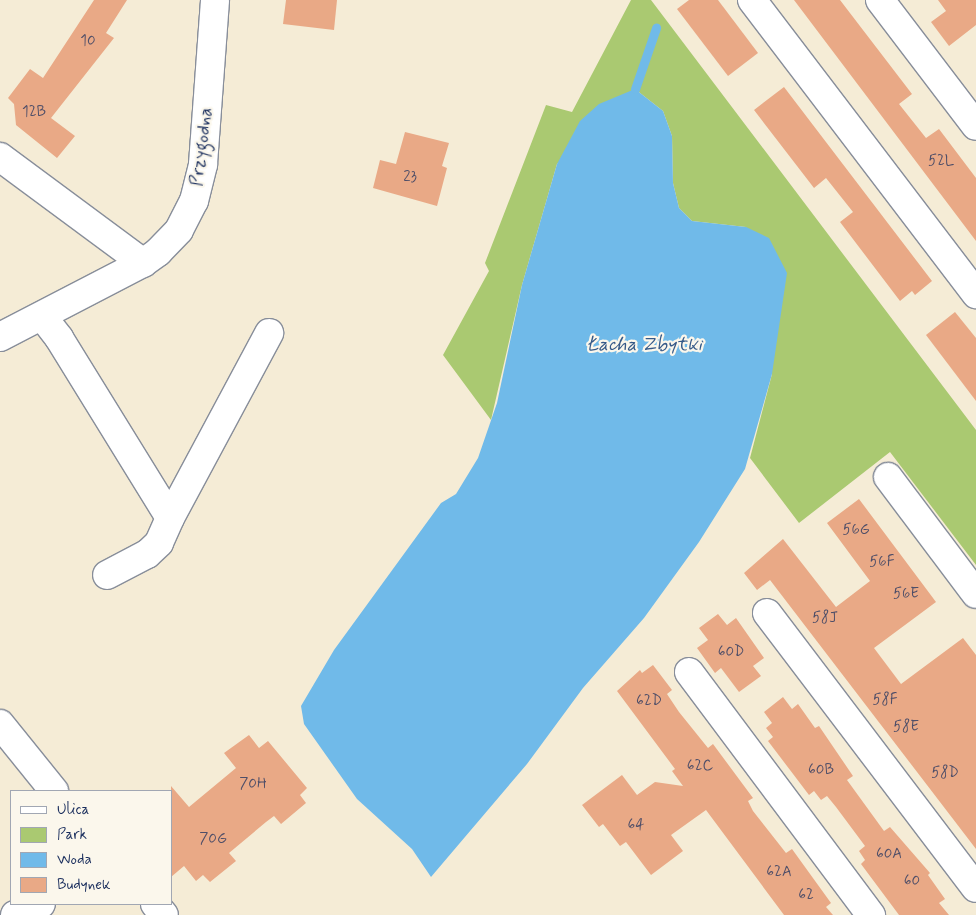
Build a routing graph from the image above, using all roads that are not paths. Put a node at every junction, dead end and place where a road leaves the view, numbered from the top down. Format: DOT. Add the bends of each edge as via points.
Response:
graph roads {
  1 [pos="215,0"];
  2 [pos="752,0"];
  3 [pos="880,0"];
  4 [pos="976,126"];
  5 [pos="0,156"];
  6 [pos="143,262"];
  7 [pos="976,294"];
  8 [pos="42,316"];
  9 [pos="269,332"];
  10 [pos="0,337"];
  11 [pos="888,477"];
  12 [pos="170,518"];
  13 [pos="107,575"];
  14 [pos="976,594"];
  15 [pos="767,613"];
  16 [pos="689,672"];
  17 [pos="0,724"];
  18 [pos="53,790"];
  19 [pos="976,888"];
  20 [pos="39,905"];
  21 [pos="156,905"];
  22 [pos="15,915"];
  23 [pos="164,915"];
  24 [pos="871,915"];
  1 -- 6 [label="street, Przygodna" via="203,164 194,201 179,230"];
  2 -- 7 [label="street"];
  3 -- 4 [label="street"];
  5 -- 6 [label="street"];
  6 -- 8 [label="street, Przygodna"];
  8 -- 10 [label="street, Przygodna"];
  8 -- 12 [label="street" via="59,338"];
  9 -- 12 [label="street"];
  11 -- 14 [label="street"];
  12 -- 13 [label="street" via="159,543 147,554"];
  15 -- 19 [label="street"];
  16 -- 24 [label="street"];
  17 -- 18 [label="street"];
  20 -- 22 [label="street"];
  21 -- 23 [label="street"];
}
